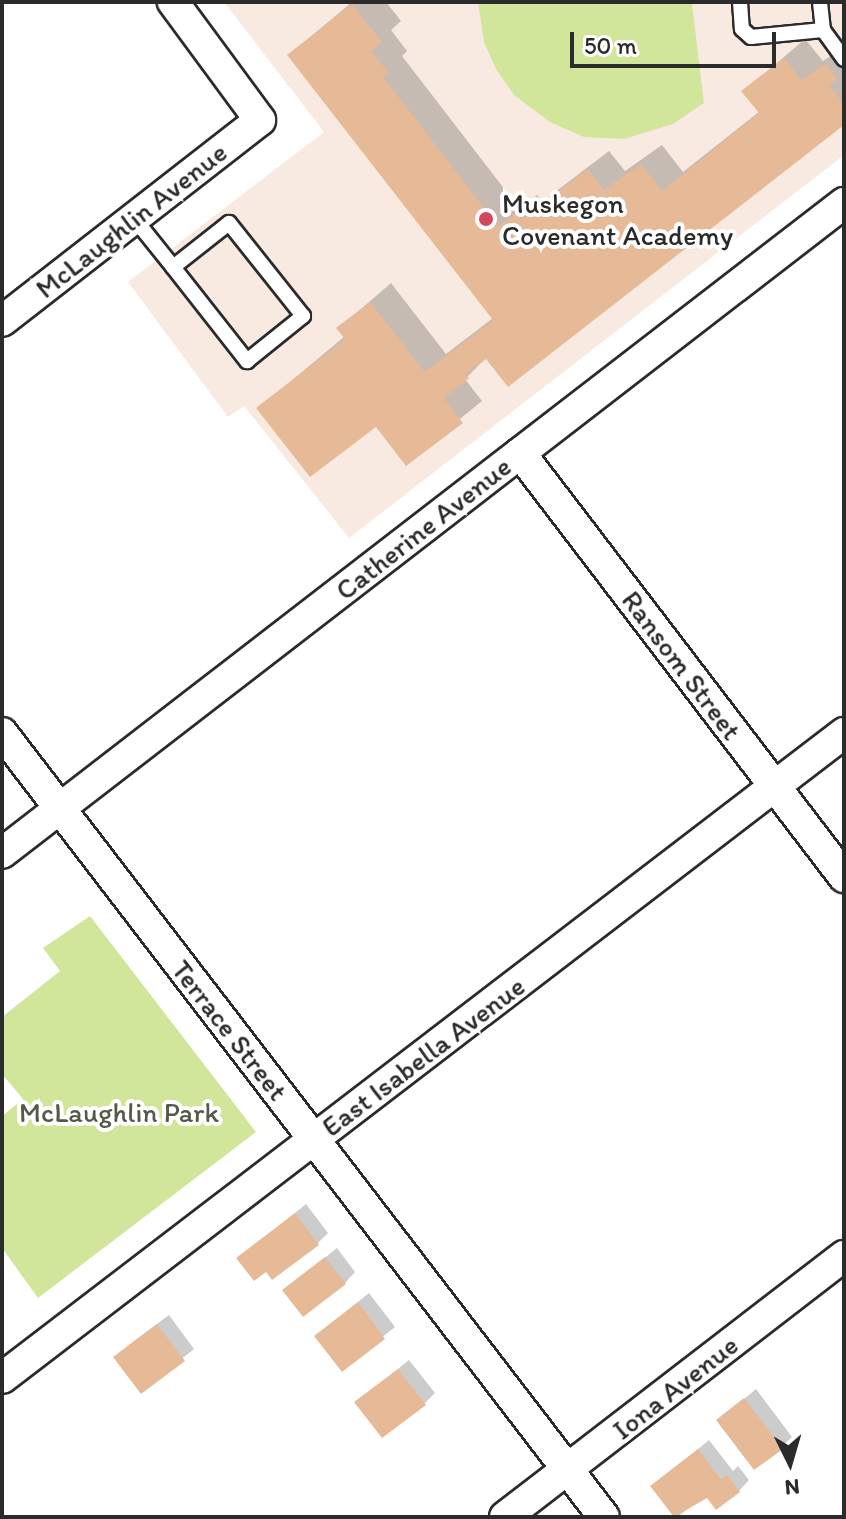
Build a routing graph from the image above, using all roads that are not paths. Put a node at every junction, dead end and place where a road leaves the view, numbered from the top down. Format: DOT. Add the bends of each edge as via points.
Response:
graph roads {
  1 [pos="173,2"];
  2 [pos="740,2"];
  3 [pos="820,2"];
  4 [pos="823,30"];
  5 [pos="844,59"];
  6 [pos="844,203"];
  7 [pos="133,217"];
  8 [pos="173,267"];
  9 [pos="2,321"];
  10 [pos="520,453"];
  11 [pos="2,733"];
  12 [pos="844,733"];
  13 [pos="774,787"];
  14 [pos="60,809"];
  15 [pos="2,853"];
  16 [pos="844,877"];
  17 [pos="315,1139"];
  18 [pos="844,1256"];
  19 [pos="2,1378"];
  20 [pos="567,1470"];
  21 [pos="505,1517"];
  22 [pos="604,1517"];
  1 -- 7 [label="street, McLaughlin Avenue" via="260,120"];
  2 -- 4 [label="lane" via="742,29 751,37"];
  3 -- 4 [label="lane"];
  4 -- 5 [label="lane"];
  6 -- 10 [label="street, Catherine Avenue"];
  7 -- 8 [label="lane"];
  7 -- 9 [label="street, McLaughlin Avenue"];
  8 -- 8 [label="lane" via="247,361 303,316 229,223"];
  10 -- 13 [label="street, Ransom Street"];
  10 -- 14 [label="street, Catherine Avenue"];
  11 -- 14 [label="street, Terrace Street"];
  12 -- 13 [label="street, East Isabella Avenue"];
  13 -- 16 [label="street, Ransom Street"];
  13 -- 17 [label="street, East Isabella Avenue"];
  14 -- 15 [label="street, Catherine Avenue"];
  14 -- 17 [label="street, Terrace Street"];
  17 -- 19 [label="street, East Isabella Avenue"];
  17 -- 20 [label="street, Terrace Street"];
  18 -- 20 [label="street, Iona Avenue"];
  20 -- 21 [label="street, Iona Avenue"];
  20 -- 22 [label="street, Terrace Street"];
}
